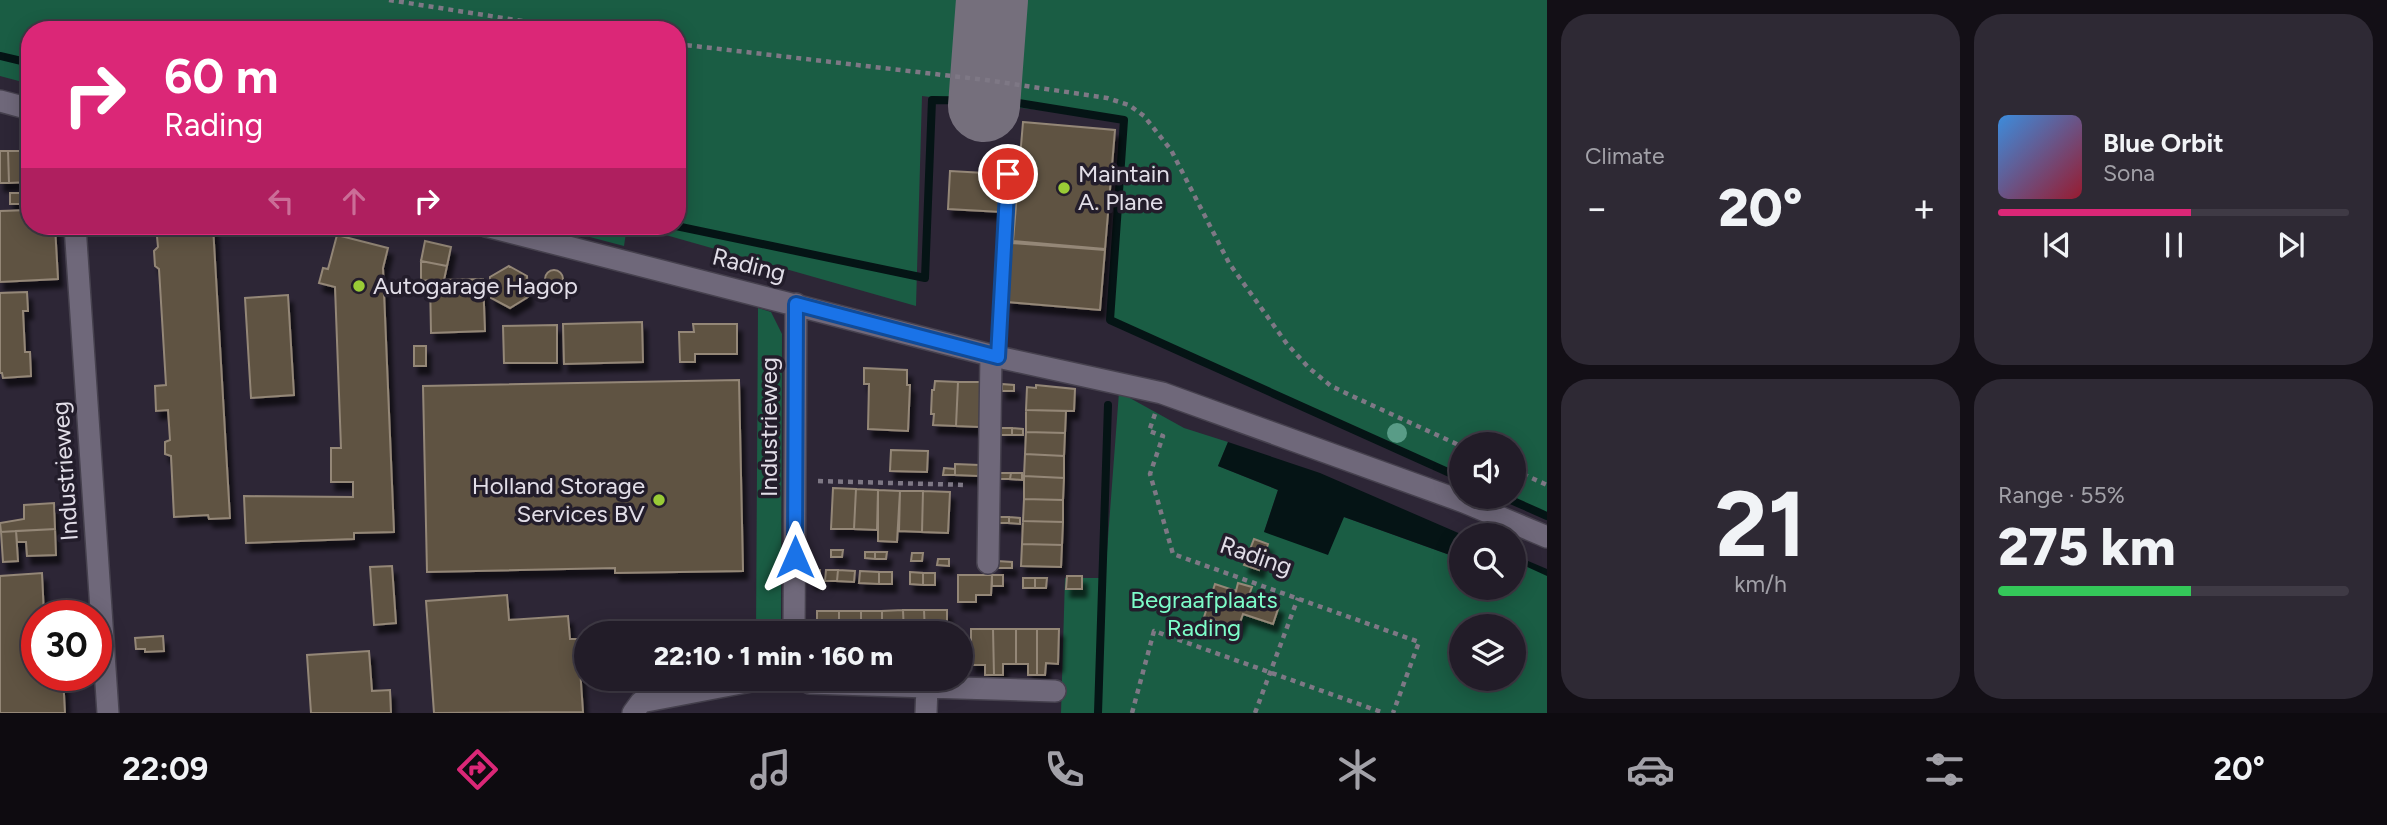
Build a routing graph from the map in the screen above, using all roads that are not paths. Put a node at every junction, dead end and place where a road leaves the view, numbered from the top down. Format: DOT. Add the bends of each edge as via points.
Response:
graph roads {
  1 [pos="0,101"];
  2 [pos="21,106"];
  3 [pos="1008,174"];
  4 [pos="76,235"];
  5 [pos="522,235"];
  6 [pos="796,304"];
  7 [pos="994,356"];
  8 [pos="1547,537"];
  9 [pos="988,563"];
  10 [pos="794,621"];
  11 [pos="973,688"];
  12 [pos="699,691"];
  13 [pos="927,691"];
  14 [pos="1055,691"];
  15 [pos="108,713"];
  16 [pos="633,713"];
  17 [pos="926,713"];
  1 -- 2 [label="street"];
  3 -- 7 [label="lane"];
  4 -- 15 [label="street, Industrieweg"];
  5 -- 6 [label="street, Rading"];
  6 -- 7 [label="street, Rading"];
  6 -- 10 [label="street, Industrieweg"];
  7 -- 8 [label="street, Rading" via="1162,393 1464,502"];
  7 -- 9 [label="street"];
  11 -- 14 [label="street"];
  12 -- 16 [label="street" via="641,702"];
  13 -- 17 [label="street"];
}
